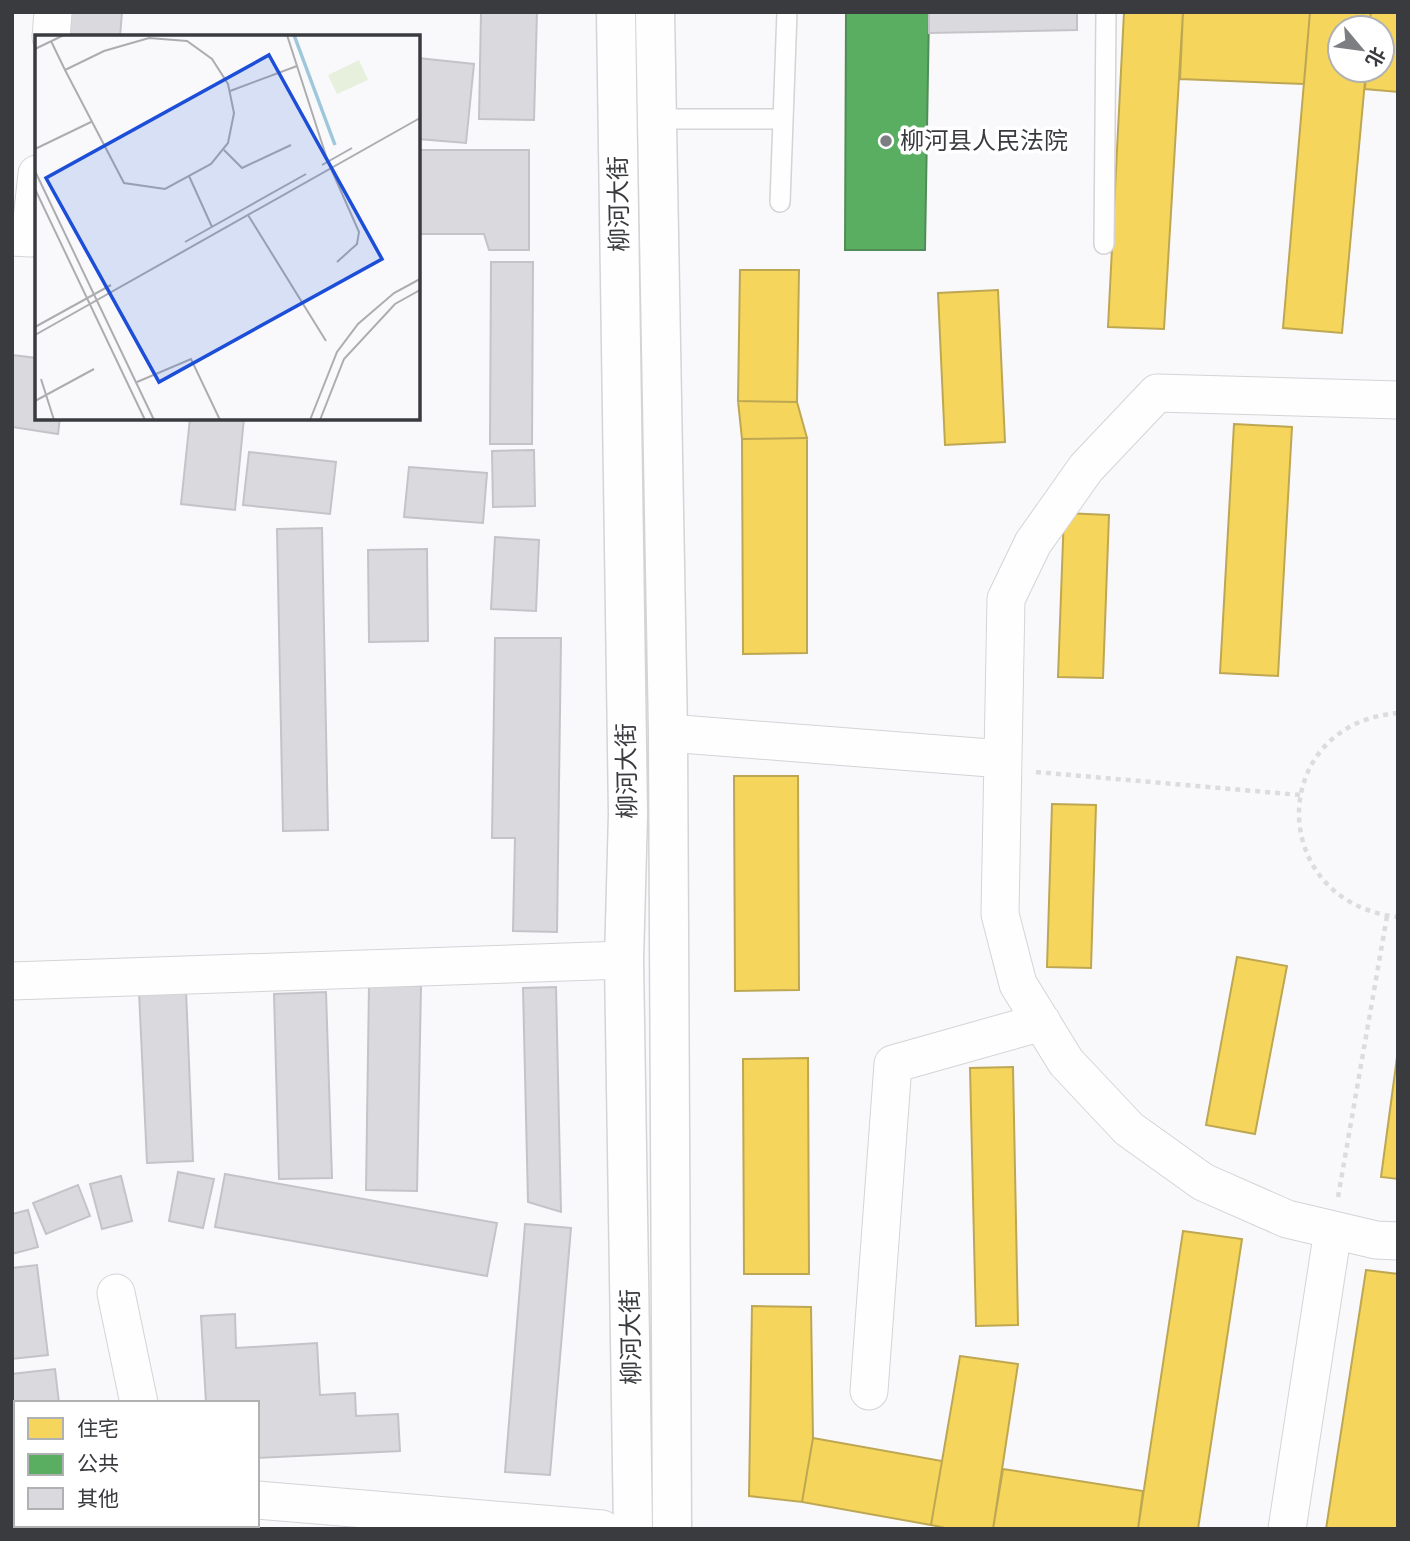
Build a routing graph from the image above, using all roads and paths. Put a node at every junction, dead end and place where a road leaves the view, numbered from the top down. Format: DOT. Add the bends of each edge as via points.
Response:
graph roads {
  1 [pos="53,12"];
  2 [pos="616,12"];
  3 [pos="655,12"];
  4 [pos="787,12"];
  5 [pos="1106,12"];
  6 [pos="51,35"];
  7 [pos="783,119"];
  8 [pos="657,120"];
  9 [pos="35,192"];
  10 [pos="780,202"];
  11 [pos="12,237"];
  12 [pos="1104,244"];
  13 [pos="1398,400"];
  14 [pos="1398,713"];
  15 [pos="668,733"];
  16 [pos="1003,764"];
  17 [pos="1300,795"];
  18 [pos="1387,916"];
  19 [pos="1398,917"];
  20 [pos="624,960"];
  21 [pos="12,981"];
  22 [pos="1042,1022"];
  23 [pos="1333,1230"];
  24 [pos="1398,1241"];
  25 [pos="116,1293"];
  26 [pos="870,1391"];
  27 [pos="139,1401"];
  28 [pos="259,1500"];
  29 [pos="602,1529"];
  30 [pos="633,1529"];
  31 [pos="672,1529"];
  32 [pos="1287,1529"];
  1 -- 6 [label="street"];
  2 -- 20 [label="main road, 柳河大街" via="628,814"];
  3 -- 8 [label="main road, 柳河大街"];
  4 -- 7 [label="lane"];
  5 -- 12 [label="lane"];
  7 -- 8 [label="lane"];
  7 -- 10 [label="lane"];
  8 -- 15 [label="main road, 柳河大街"];
  9 -- 11 [label="street" via="30,238"];
  13 -- 16 [label="street" via="1157,393 1087,468 1033,543 1006,598"];
  14 -- 17 [label="path" via="1363,719 1328,742 1315,758"];
  15 -- 16 [label="street"];
  15 -- 31 [label="main road, 柳河大街"];
  16 -- 17 [label="path"];
  16 -- 22 [label="street" via="1000,914 1018,984"];
  17 -- 18 [label="path" via="1300,834 1314,870 1341,899"];
  18 -- 19 [label="path"];
  18 -- 23 [label="path"];
  20 -- 21 [label="street"];
  20 -- 30 [label="main road, 柳河大街"];
  22 -- 23 [label="street" via="1066,1062 1129,1129 1203,1182 1287,1219"];
  22 -- 26 [label="street" via="894,1064"];
  23 -- 24 [label="street"];
  23 -- 32 [label="street"];
  25 -- 27 [label="street"];
  28 -- 29 [label="street"];
}
